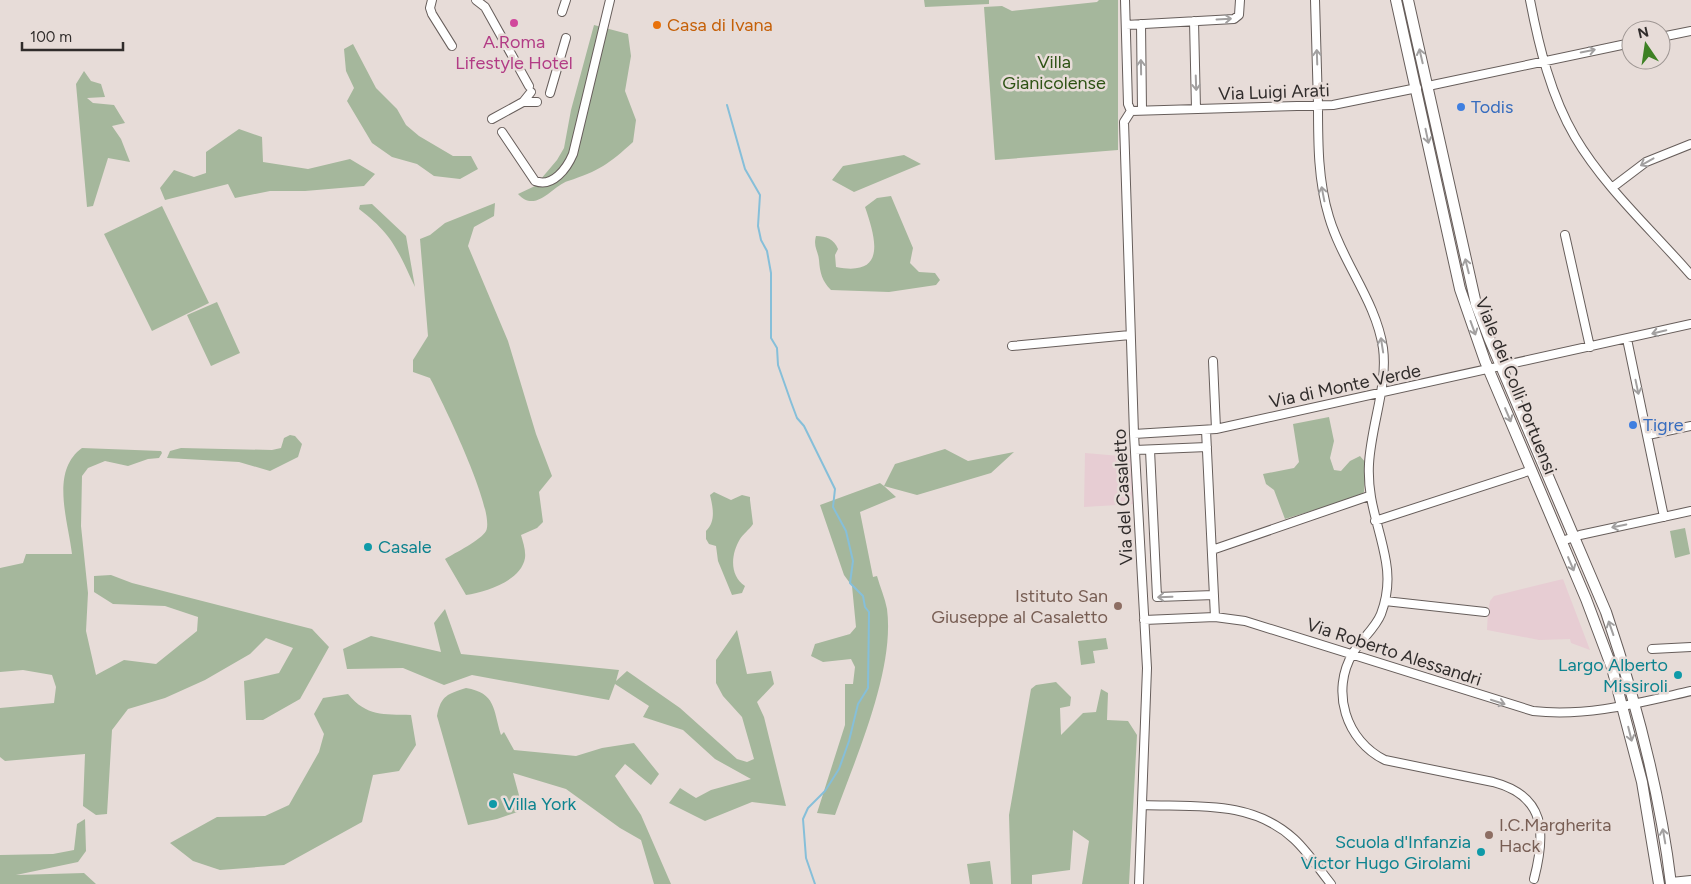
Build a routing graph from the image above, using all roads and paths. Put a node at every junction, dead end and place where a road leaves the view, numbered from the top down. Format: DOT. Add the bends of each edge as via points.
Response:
graph roads {
  1 [pos="432,0"];
  2 [pos="476,0"];
  3 [pos="566,0"];
  4 [pos="610,0"];
  5 [pos="1125,0"];
  6 [pos="1240,0"];
  7 [pos="1315,0"];
  8 [pos="1396,0"];
  9 [pos="1408,0"];
  10 [pos="1530,0"];
  11 [pos="562,12"];
  12 [pos="1194,21"];
  13 [pos="1126,24"];
  14 [pos="1141,24"];
  15 [pos="1691,31"];
  16 [pos="1671,35"];
  17 [pos="566,38"];
  18 [pos="1621,45"];
  19 [pos="452,46"];
  20 [pos="1545,60"];
  21 [pos="1428,86"];
  22 [pos="1417,88"];
  23 [pos="550,93"];
  24 [pos="523,102"];
  25 [pos="536,102"];
  26 [pos="1318,106"];
  27 [pos="1196,109"];
  28 [pos="1142,110"];
  29 [pos="1131,111"];
  30 [pos="1434,113"];
  31 [pos="1423,115"];
  32 [pos="492,118"];
  33 [pos="502,132"];
  34 [pos="1688,145"];
  35 [pos="1613,187"];
  36 [pos="1565,235"];
  37 [pos="1455,239"];
  38 [pos="1691,275"];
  39 [pos="1691,324"];
  40 [pos="1130,335"];
  41 [pos="1627,339"];
  42 [pos="1012,346"];
  43 [pos="1590,347"];
  44 [pos="1213,361"];
  45 [pos="1501,367"];
  46 [pos="1489,370"];
  47 [pos="1380,393"];
  48 [pos="1691,426"];
  49 [pos="1216,429"];
  50 [pos="1206,430"];
  51 [pos="1134,434"];
  52 [pos="1648,435"];
  53 [pos="1207,447"];
  54 [pos="1135,450"];
  55 [pos="1150,450"];
  56 [pos="1532,470"];
  57 [pos="1369,496"];
  58 [pos="1691,511"];
  59 [pos="1664,516"];
  60 [pos="1375,521"];
  61 [pos="1574,536"];
  62 [pos="1562,541"];
  63 [pos="1212,550"];
  64 [pos="1214,595"];
  65 [pos="1385,601"];
  66 [pos="1485,612"];
  67 [pos="1215,617"];
  68 [pos="1144,620"];
  69 [pos="1691,648"];
  70 [pos="1652,649"];
  71 [pos="1352,654"];
  72 [pos="1691,691"];
  73 [pos="1635,703"];
  74 [pos="1623,706"];
  75 [pos="1143,806"];
  76 [pos="1691,880"];
  77 [pos="1535,882"];
  78 [pos="1671,883"];
  79 [pos="1139,884"];
  80 [pos="1331,884"];
  81 [pos="1526,884"];
  82 [pos="1660,884"];
  1 -- 19 [label="street" via="431,11"];
  2 -- 24 [label="street" via="485,6 530,89"];
  3 -- 11 [label="street"];
  4 -- 33 [label="street" via="573,154 564,169 545,182 537,182"];
  5 -- 13 [label="street"];
  12 -- 6 [label="street, one-way" via="1237,18"];
  26 -- 7 [label="street, one-way"];
  8 -- 22 [label="main road, Viale dei Colli Portuensi"];
  21 -- 9 [label="main road, Viale dei Colli Portuensi, one-way"];
  10 -- 20 [label="street"];
  12 -- 14 [label="street"];
  12 -- 27 [label="street, one-way"];
  13 -- 14 [label="street"];
  13 -- 29 [label="street" via="1128,104"];
  28 -- 14 [label="street, one-way"];
  15 -- 16 [label="street"];
  17 -- 23 [label="street"];
  20 -- 18 [label="street, one-way"];
  20 -- 21 [label="street"];
  20 -- 35 [label="street" via="1554,91 1575,136"];
  21 -- 30 [label="main road, Viale dei Colli Portuensi"];
  22 -- 26 [label="street, Via Luigi Arati" via="1340,105"];
  22 -- 31 [label="main road, Viale dei Colli Portuensi"];
  24 -- 25 [label="street"];
  24 -- 32 [label="street"];
  26 -- 27 [label="street, Via Luigi Arati"];
  47 -- 26 [label="street, one-way" via="1384,359 1378,326 1335,235 1324,196 1319,163"];
  27 -- 28 [label="street, Via Luigi Arati"];
  28 -- 29 [label="street, Via Luigi Arati"];
  29 -- 40 [label="street, Via del Casaletto" via="1125,119 1124,128"];
  30 -- 31 [label="street"];
  30 -- 37 [label="main road, Viale dei Colli Portuensi"];
  31 -- 37 [label="main road, Viale dei Colli Portuensi, one-way"];
  34 -- 35 [label="street, one-way" via="1646,162"];
  35 -- 38 [label="street"];
  36 -- 43 [label="street"];
  45 -- 37 [label="main road, Viale dei Colli Portuensi, one-way"];
  37 -- 46 [label="main road, Viale dei Colli Portuensi, one-way" via="1460,289"];
  39 -- 41 [label="street, Via di Monte Verde, one-way"];
  40 -- 42 [label="street"];
  40 -- 51 [label="street, Via del Casaletto"];
  41 -- 43 [label="street, Via di Monte Verde"];
  41 -- 52 [label="street, one-way"];
  43 -- 45 [label="street, Via di Monte Verde"];
  44 -- 49 [label="street"];
  45 -- 46 [label="street, Via di Monte Verde"];
  45 -- 61 [label="main road, Viale dei Colli Portuensi"];
  46 -- 47 [label="street, Via di Monte Verde"];
  46 -- 56 [label="main road, Viale dei Colli Portuensi, one-way"];
  47 -- 49 [label="street, Via di Monte Verde"];
  47 -- 57 [label="street" via="1370,457"];
  48 -- 52 [label="street"];
  49 -- 50 [label="street, Via di Monte Verde"];
  50 -- 51 [label="street, Via di Monte Verde"];
  50 -- 53 [label="street"];
  51 -- 54 [label="street, Via del Casaletto"];
  52 -- 59 [label="street"];
  53 -- 55 [label="street"];
  53 -- 63 [label="street"];
  54 -- 55 [label="street"];
  54 -- 68 [label="street, Via del Casaletto"];
  64 -- 55 [label="street, one-way" via="1157,597"];
  56 -- 60 [label="street"];
  56 -- 62 [label="main road, Viale dei Colli Portuensi"];
  57 -- 60 [label="street"];
  57 -- 63 [label="street"];
  58 -- 59 [label="street"];
  59 -- 61 [label="street, one-way"];
  60 -- 65 [label="street" via="1387,571"];
  61 -- 62 [label="street"];
  73 -- 61 [label="main road, Viale dei Colli Portuensi, one-way" via="1606,612"];
  62 -- 74 [label="main road, Viale dei Colli Portuensi, one-way" via="1593,617"];
  63 -- 64 [label="street"];
  64 -- 67 [label="street"];
  65 -- 66 [label="street"];
  65 -- 71 [label="street" via="1376,623"];
  67 -- 68 [label="street, Via Roberto Alessandri"];
  67 -- 71 [label="street, Via Roberto Alessandri" via="1245,620"];
  68 -- 75 [label="street, Via del Casaletto" via="1147,674"];
  69 -- 70 [label="street"];
  71 -- 74 [label="street, Via Roberto Alessandri, one-way" via="1527,711 1582,713"];
  71 -- 77 [label="street" via="1344,674 1342,692 1347,717 1358,737 1370,751 1391,762 1493,782 1523,796 1535,811 1541,828"];
  72 -- 73 [label="street, Via Roberto Alessandri"];
  73 -- 74 [label="street, Via Roberto Alessandri"];
  78 -- 73 [label="main road, Viale dei Colli Portuensi, one-way" via="1656,790"];
  74 -- 82 [label="main road, Viale dei Colli Portuensi, one-way" via="1642,782"];
  75 -- 79 [label="street, Via del Casaletto"];
  75 -- 80 [label="street" via="1226,808 1258,816 1293,838"];
  76 -- 78 [label="street"];
  77 -- 81 [label="street"];
}
